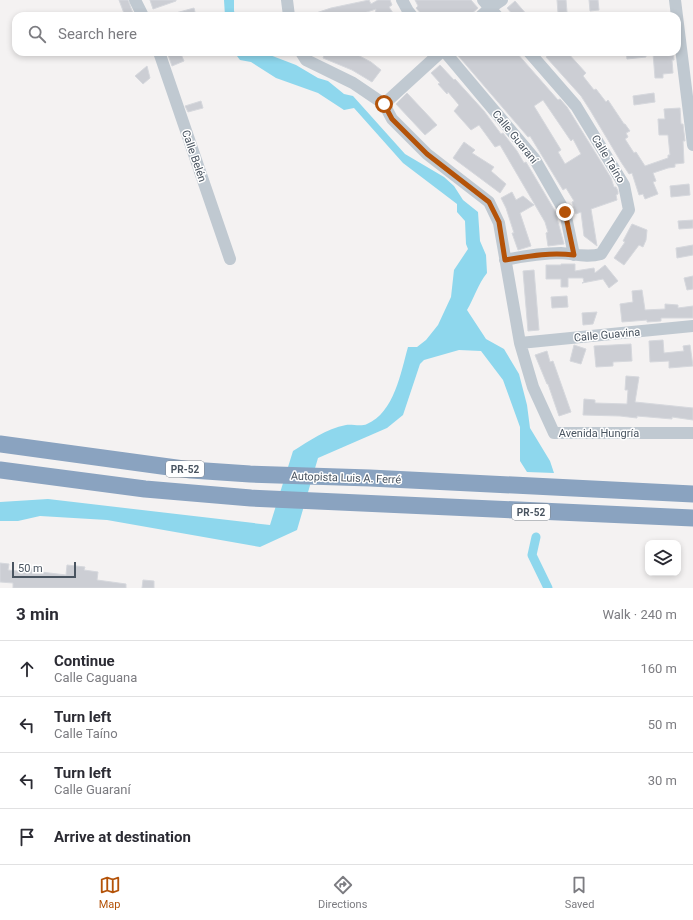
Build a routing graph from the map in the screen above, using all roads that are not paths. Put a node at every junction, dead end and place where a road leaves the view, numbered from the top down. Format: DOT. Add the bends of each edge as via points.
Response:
graph roads {
  1 [pos="135,0"];
  2 [pos="402,0"];
  3 [pos="502,0"];
  4 [pos="675,0"];
  5 [pos="291,1"];
  6 [pos="488,10"];
  7 [pos="141,12"];
  8 [pos="290,12"];
  9 [pos="409,12"];
  10 [pos="676,12"];
  11 [pos="681,48"];
  12 [pos="160,56"];
  13 [pos="304,56"];
  14 [pos="437,56"];
  15 [pos="448,56"];
  16 [pos="532,56"];
  17 [pos="384,104"];
  18 [pos="693,145"];
  19 [pos="574,255"];
  20 [pos="230,259"];
  21 [pos="505,260"];
  22 [pos="693,326"];
  23 [pos="520,343"];
  24 [pos="693,433"];
  25 [pos="0,444"];
  26 [pos="0,470"];
  27 [pos="693,494"];
  28 [pos="693,518"];
  1 -- 7 [label="street"];
  2 -- 9 [label="street"];
  3 -- 6 [label="street"];
  4 -- 10 [label="street"];
  5 -- 8 [label="street"];
  11 -- 18 [label="street"];
  12 -- 20 [label="street, Calle Belén"];
  13 -- 17 [label="street" via="306,60 353,83"];
  14 -- 17 [label="street"];
  15 -- 19 [label="street, Calle Guaraní" via="534,158 565,212"];
  16 -- 19 [label="street, Calle Taíno" via="576,106 624,185 629,210 606,248 601,254 594,256"];
  17 -- 21 [label="street" via="392,119 427,154 489,202 499,222"];
  19 -- 21 [label="street, Calle Taíno" via="536,254"];
  21 -- 23 [label="street"];
  22 -- 23 [label="street, Calle Guavina"];
  23 -- 24 [label="street, Avenida Hungría" via="533,386 554,433"];
  25 -- 27 [label="highway, Autopista Luis A. Ferré / PR-52" via="191,470"];
  26 -- 28 [label="highway, PR-52" via="152,490 251,498"];
}
